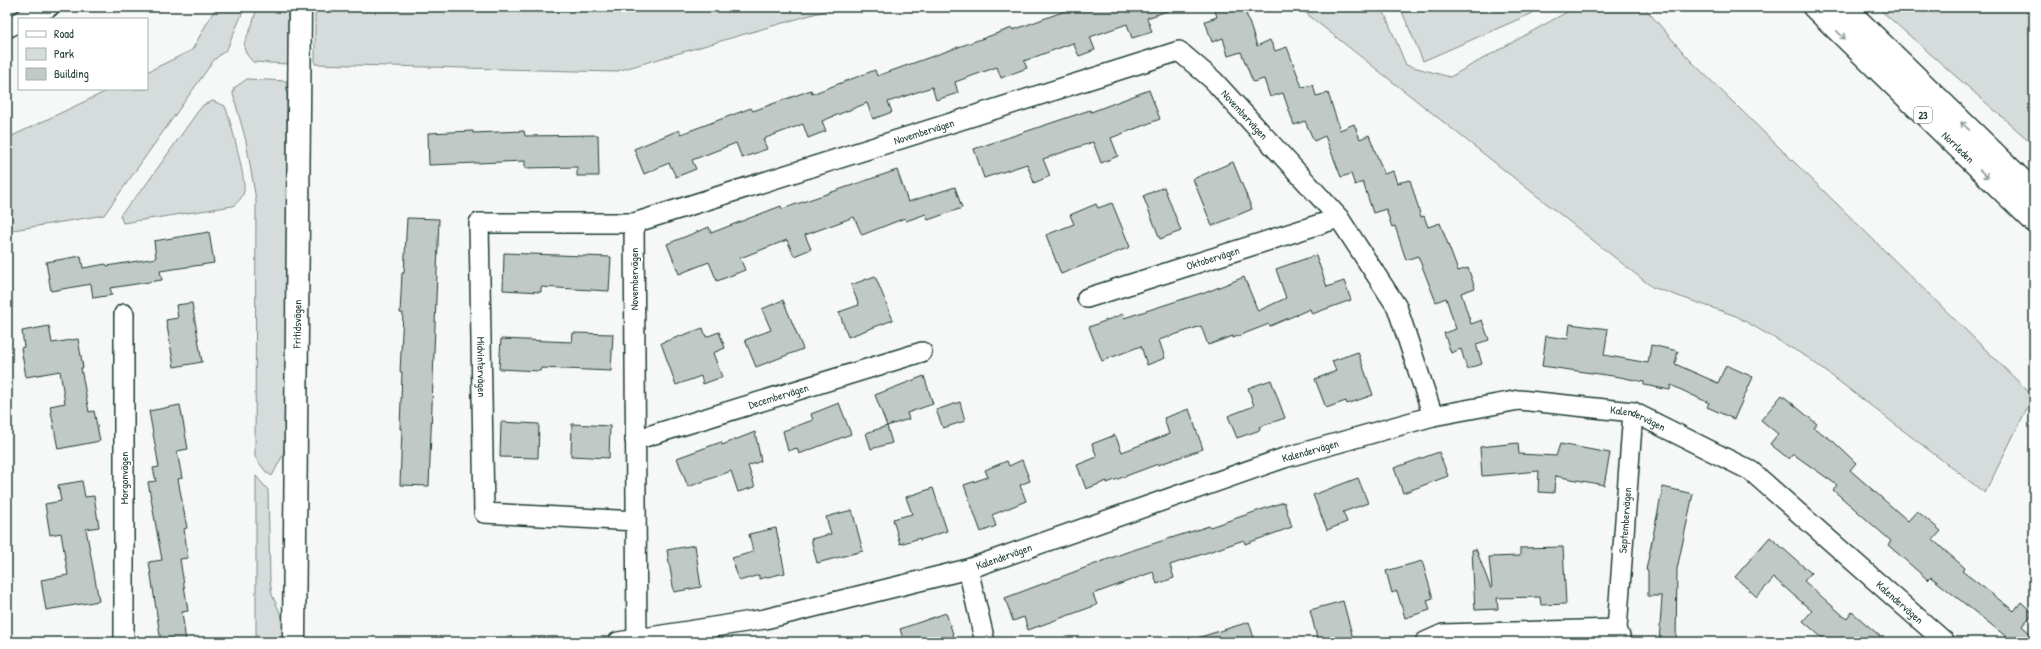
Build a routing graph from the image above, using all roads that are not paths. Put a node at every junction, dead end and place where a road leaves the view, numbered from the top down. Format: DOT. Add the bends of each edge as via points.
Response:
graph roads {
  1 [pos="49,7"];
  2 [pos="300,7"];
  3 [pos="1814,7"];
  4 [pos="1844,7"];
  5 [pos="26,18"];
  6 [pos="18,22"];
  7 [pos="7,28"];
  8 [pos="2034,192"];
  9 [pos="1339,218"];
  10 [pos="2034,221"];
  11 [pos="634,223"];
  12 [pos="1087,298"];
  13 [pos="124,314"];
  14 [pos="922,352"];
  15 [pos="1633,412"];
  16 [pos="1433,416"];
  17 [pos="635,440"];
  18 [pos="636,521"];
  19 [pos="968,569"];
  20 [pos="1619,635"];
  21 [pos="637,641"];
  22 [pos="124,642"];
  23 [pos="294,642"];
  24 [pos="618,642"];
  25 [pos="984,642"];
  26 [pos="1425,642"];
  27 [pos="1945,642"];
  1 -- 5 [label="street"];
  2 -- 23 [label="main road, Fritidsvägen"];
  3 -- 10 [label="main road, Norrleden / 23, one-way"];
  8 -- 4 [label="main road, Norrleden / 23, one-way"];
  6 -- 7 [label="street"];
  9 -- 11 [label="street, Novembervägen" via="1213,80 1179,50"];
  9 -- 12 [label="street, Oktobervägen"];
  9 -- 16 [label="street, Novembervägen" via="1397,307"];
  11 -- 17 [label="street, Novembervägen"];
  11 -- 18 [label="street, Midvintervägen" via="479,223 484,514"];
  13 -- 22 [label="street, Morgonvägen"];
  14 -- 17 [label="street, Decembervägen"];
  15 -- 16 [label="street, Kalendervägen" via="1519,400"];
  15 -- 20 [label="street, Septembervägen"];
  15 -- 27 [label="street, Kalendervägen" via="1751,470"];
  16 -- 19 [label="street, Kalendervägen" via="1284,458"];
  17 -- 18 [label="street, Novembervägen"];
  18 -- 21 [label="street, Novembervägen"];
  19 -- 21 [label="street, Kalendervägen" via="765,619"];
  19 -- 25 [label="street"];
  20 -- 26 [label="street, Septembervägen" via="1443,634"];
  21 -- 24 [label="street, Kalendervägen"];
}
